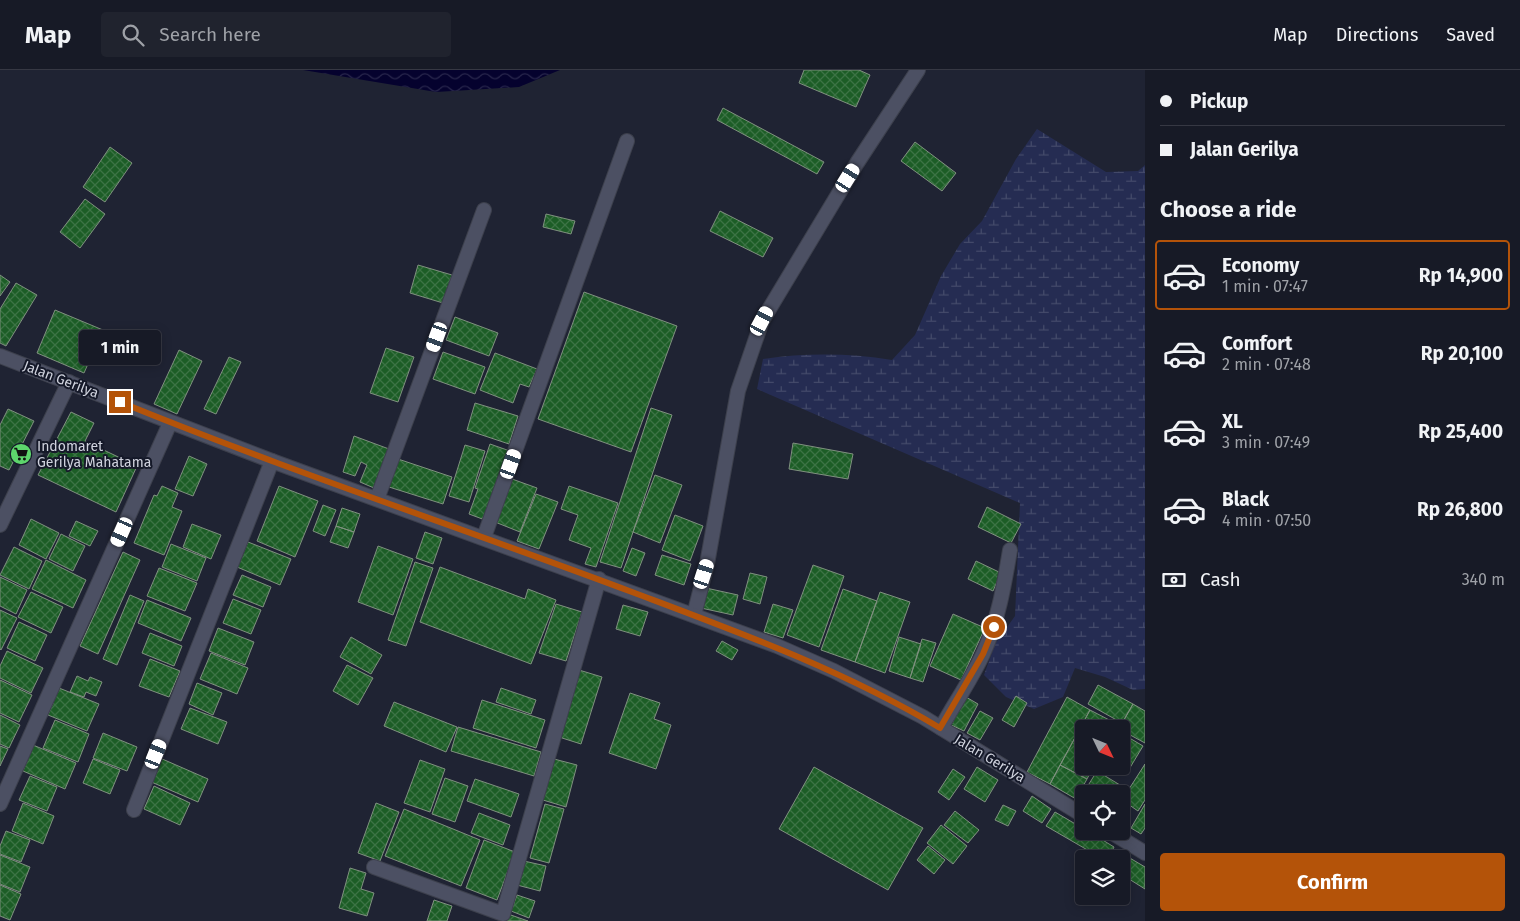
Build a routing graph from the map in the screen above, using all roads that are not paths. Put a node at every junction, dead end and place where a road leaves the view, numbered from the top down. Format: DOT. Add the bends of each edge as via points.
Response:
graph roads {
  1 [pos="918,70"];
  2 [pos="627,141"];
  3 [pos="484,210"];
  4 [pos="0,356"];
  5 [pos="69,382"];
  6 [pos="170,423"];
  7 [pos="272,461"];
  8 [pos="377,499"];
  9 [pos="0,525"];
  10 [pos="484,537"];
  11 [pos="1010,550"];
  12 [pos="599,579"];
  13 [pos="694,615"];
  14 [pos="940,728"];
  15 [pos="0,804"];
  16 [pos="134,810"];
  17 [pos="1075,810"];
  18 [pos="1124,840"];
  19 [pos="1145,853"];
  20 [pos="374,867"];
  21 [pos="502,918"];
  1 -- 13 [label="street" via="857,163 762,321 738,391 707,564"];
  2 -- 10 [label="street"];
  3 -- 8 [label="street"];
  4 -- 5 [label="street, Jalan Gerilya"];
  5 -- 6 [label="street, Jalan Gerilya"];
  5 -- 9 [label="street"];
  6 -- 7 [label="street, Jalan Gerilya"];
  6 -- 15 [label="street"];
  7 -- 8 [label="street, Jalan Gerilya"];
  7 -- 16 [label="street"];
  8 -- 10 [label="street, Jalan Gerilya"];
  10 -- 12 [label="street, Jalan Gerilya"];
  11 -- 14 [label="street" via="994,627 983,654"];
  12 -- 13 [label="street, Jalan Gerilya"];
  12 -- 21 [label="street"];
  13 -- 14 [label="street, Jalan Gerilya" via="834,671"];
  14 -- 17 [label="street, Jalan Gerilya"];
  18 -- 19 [label="street"];
  20 -- 21 [label="street"];
}
